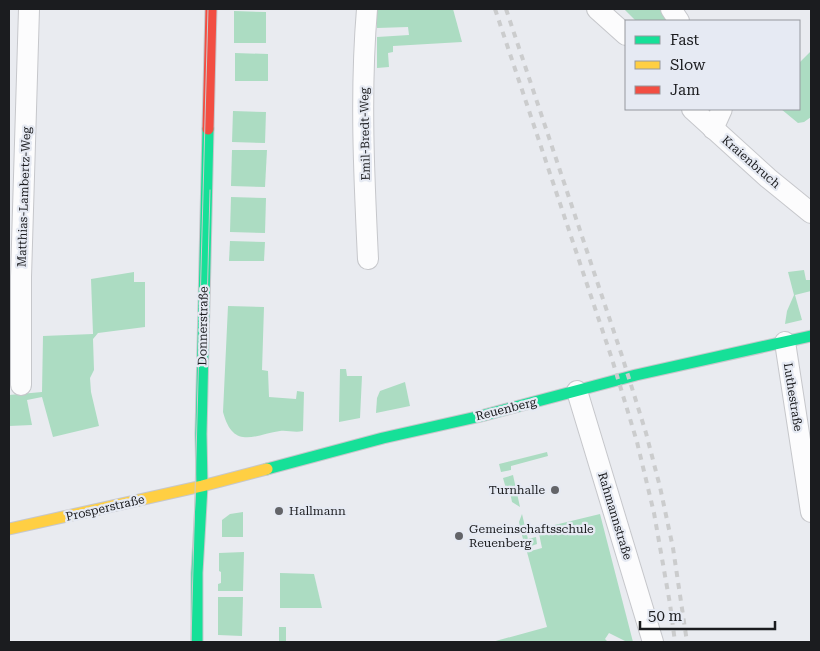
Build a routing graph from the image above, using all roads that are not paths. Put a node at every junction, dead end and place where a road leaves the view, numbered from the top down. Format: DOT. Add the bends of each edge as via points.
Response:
graph roads {
  1 [pos="29,9"];
  2 [pos="211,9"];
  3 [pos="367,9"];
  4 [pos="597,9"];
  5 [pos="671,9"];
  6 [pos="678,20"];
  7 [pos="625,34"];
  8 [pos="693,110"];
  9 [pos="722,110"];
  10 [pos="713,129"];
  11 [pos="811,213"];
  12 [pos="368,259"];
  13 [pos="811,336"];
  14 [pos="785,342"];
  15 [pos="21,385"];
  16 [pos="577,390"];
  17 [pos="202,486"];
  18 [pos="811,512"];
  19 [pos="9,529"];
  20 [pos="197,642"];
  21 [pos="653,642"];
  1 -- 15 [label="street, Matthias-Lambertz-Weg"];
  2 -- 17 [label="main road, Donnerstraße"];
  3 -- 12 [label="street, Emil-Bredt-Weg" via="364,103"];
  4 -- 7 [label="street"];
  5 -- 6 [label="street"];
  8 -- 10 [label="street, Kraienbruch"];
  9 -- 10 [label="street"];
  10 -- 11 [label="street, Kraienbruch"];
  13 -- 14 [label="main road, Reuenberg"];
  14 -- 16 [label="main road, Reuenberg"];
  14 -- 18 [label="street, Luthestraße"];
  16 -- 17 [label="main road, Reuenberg"];
  16 -- 21 [label="street, Rahmannstraße"];
  17 -- 19 [label="main road, Prosperstraße"];
  17 -- 20 [label="main road, Donnerstraße"];
}
